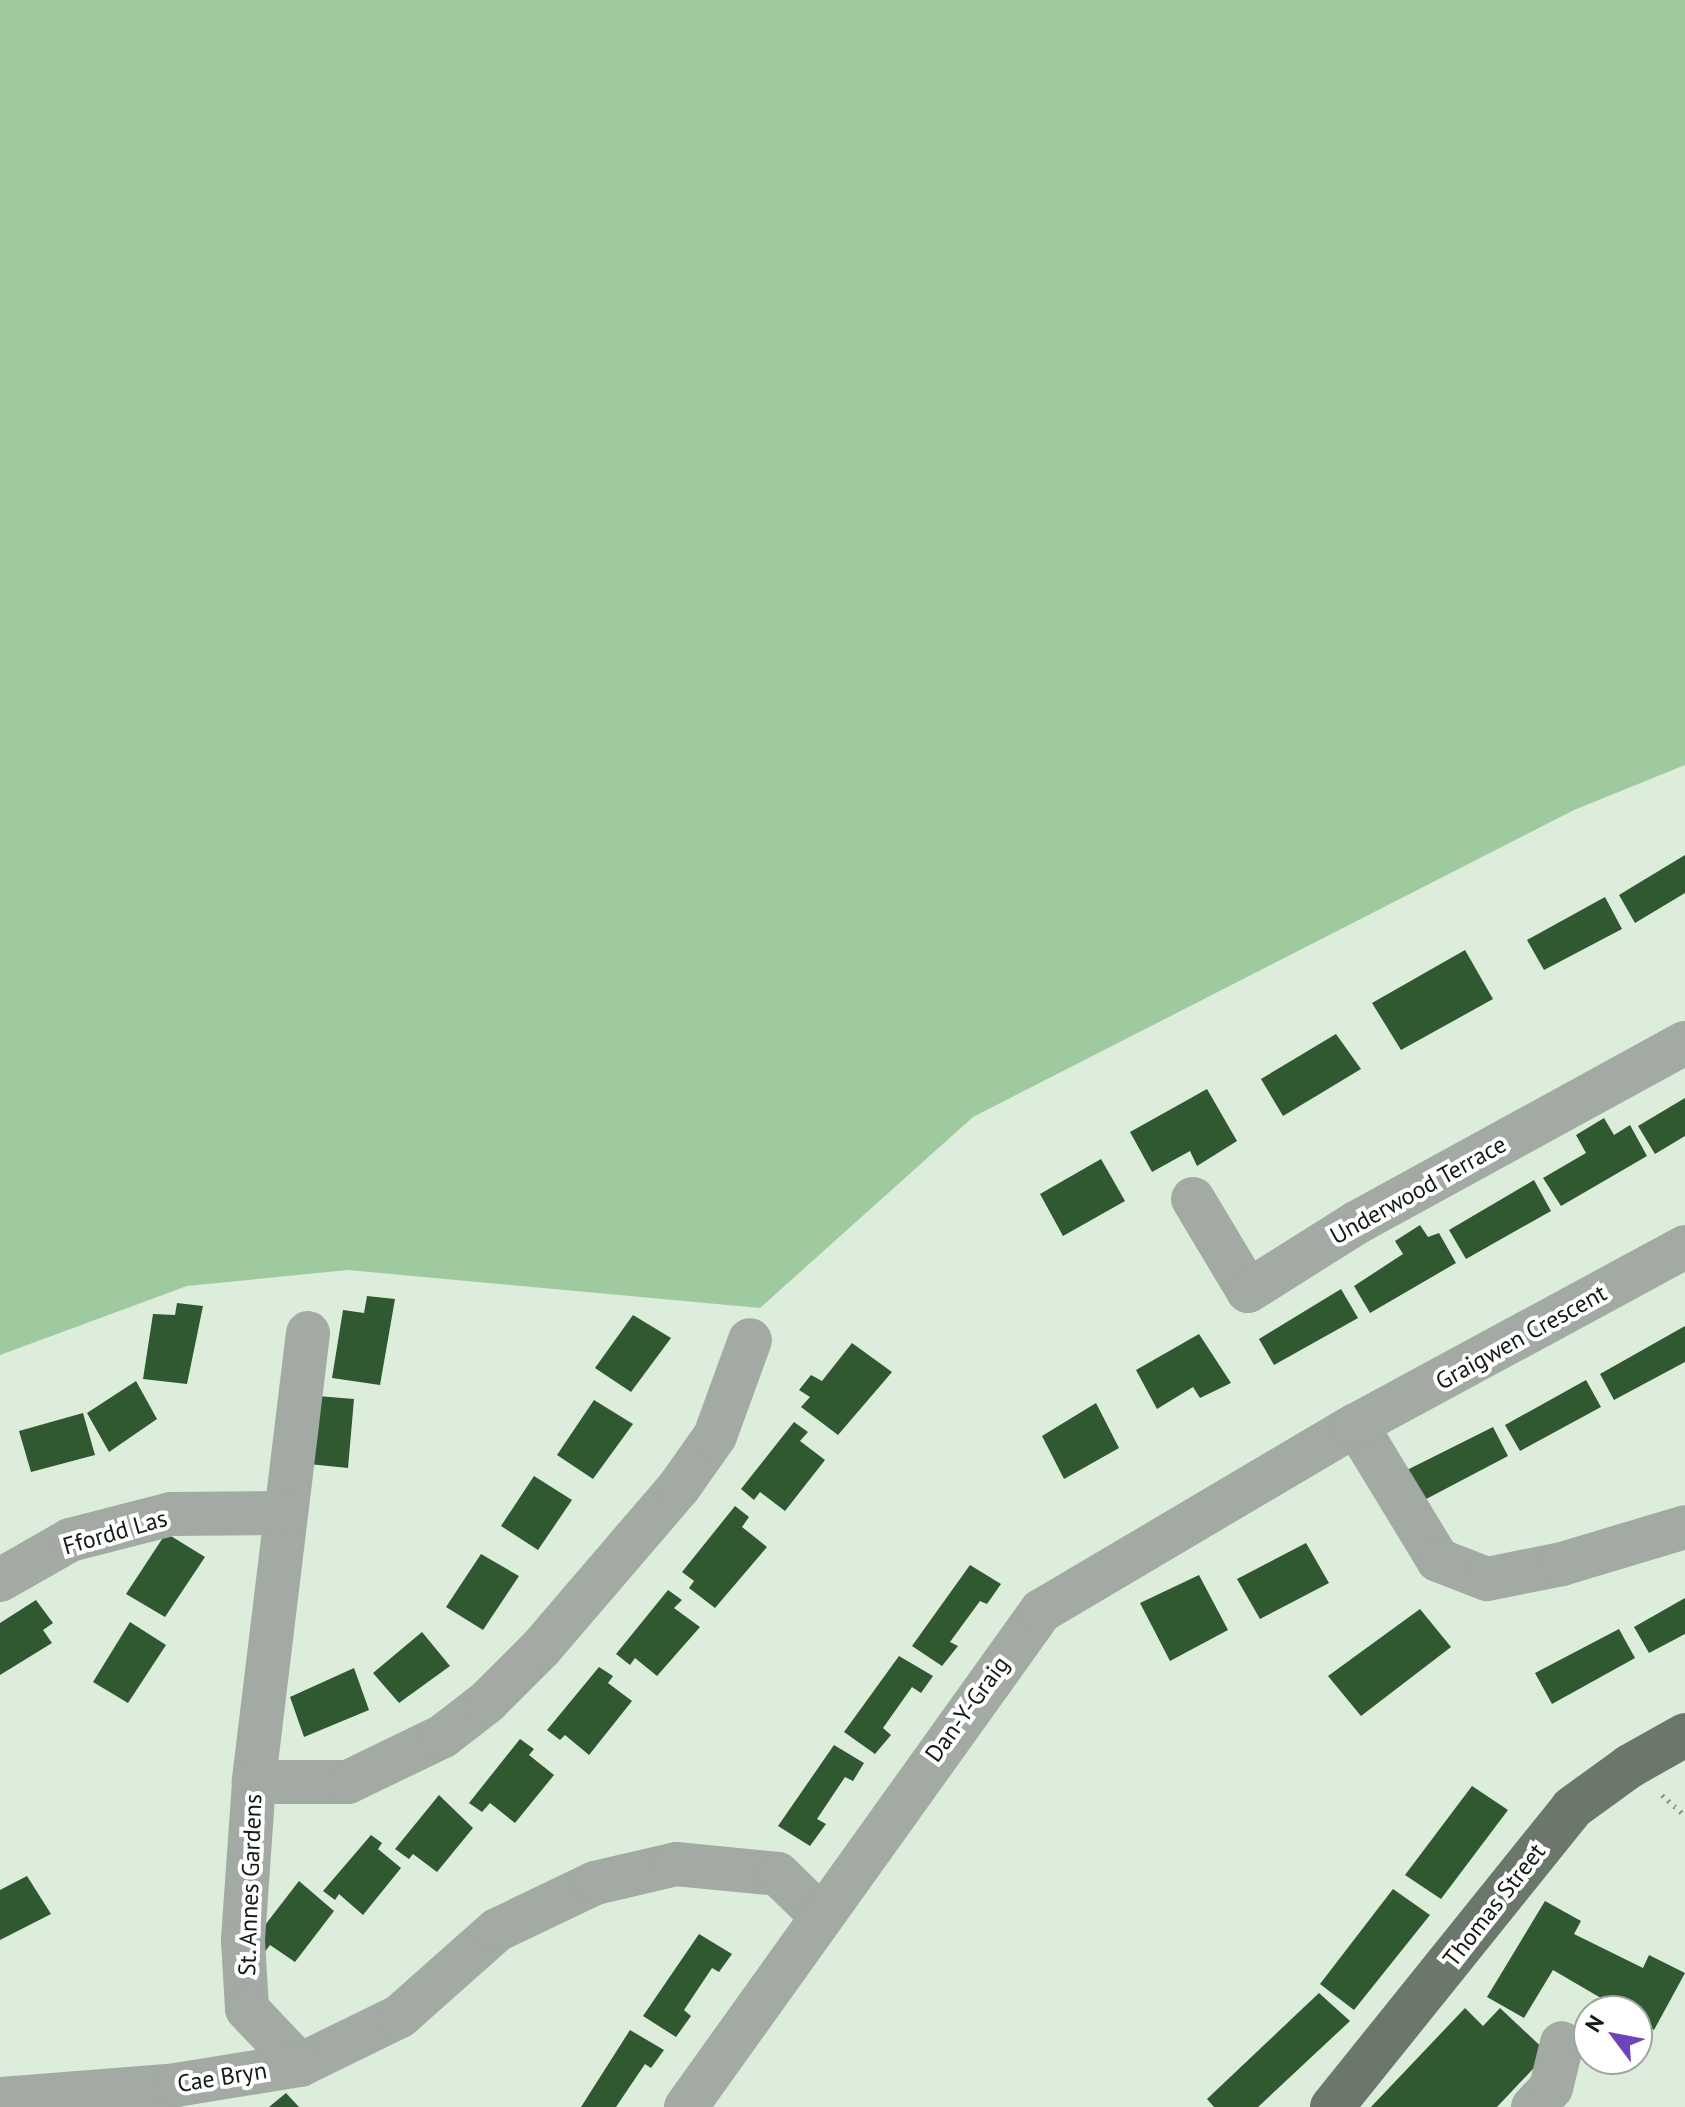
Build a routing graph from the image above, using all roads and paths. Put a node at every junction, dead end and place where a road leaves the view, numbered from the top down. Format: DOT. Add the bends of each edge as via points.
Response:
graph roads {
  1 [pos="1685,1043"];
  2 [pos="1193,1199"];
  3 [pos="1685,1247"];
  4 [pos="308,1333"];
  5 [pos="750,1340"];
  6 [pos="1356,1425"];
  7 [pos="285,1513"];
  8 [pos="1685,1527"];
  9 [pos="0,1580"];
  10 [pos="1685,1735"];
  11 [pos="254,1782"];
  12 [pos="820,1915"];
  13 [pos="1562,2043"];
  14 [pos="300,2065"];
  15 [pos="0,2099"];
  16 [pos="686,2107"];
  17 [pos="1332,2107"];
  18 [pos="1533,2107"];
  1 -- 2 [label="street, Underwood Terrace" via="1356,1223 1248,1291"];
  3 -- 6 [label="street, Graigwen Crescent"];
  4 -- 7 [label="street, St. Annes Gardens"];
  5 -- 11 [label="street" via="715,1436 679,1487 541,1648 487,1702 443,1736 348,1782"];
  6 -- 8 [label="street" via="1438,1560 1487,1579 1562,1564"];
  6 -- 12 [label="street, Dan-Y-Graig" via="1041,1611"];
  7 -- 9 [label="street, Ffordd Las" via="171,1514 70,1540"];
  7 -- 11 [label="street, St. Annes Gardens"];
  10 -- 17 [label="main road, Thomas Street" via="1572,1808"];
  11 -- 14 [label="street, St. Annes Gardens" via="243,1941 247,2009"];
  12 -- 14 [label="street" via="778,1874 676,1864 595,1883 497,1930 400,2016"];
  12 -- 16 [label="street, Dan-Y-Graig"];
  13 -- 18 [label="street" via="1551,2088"];
  14 -- 15 [label="street, Cae Bryn" via="176,2085"];
}
